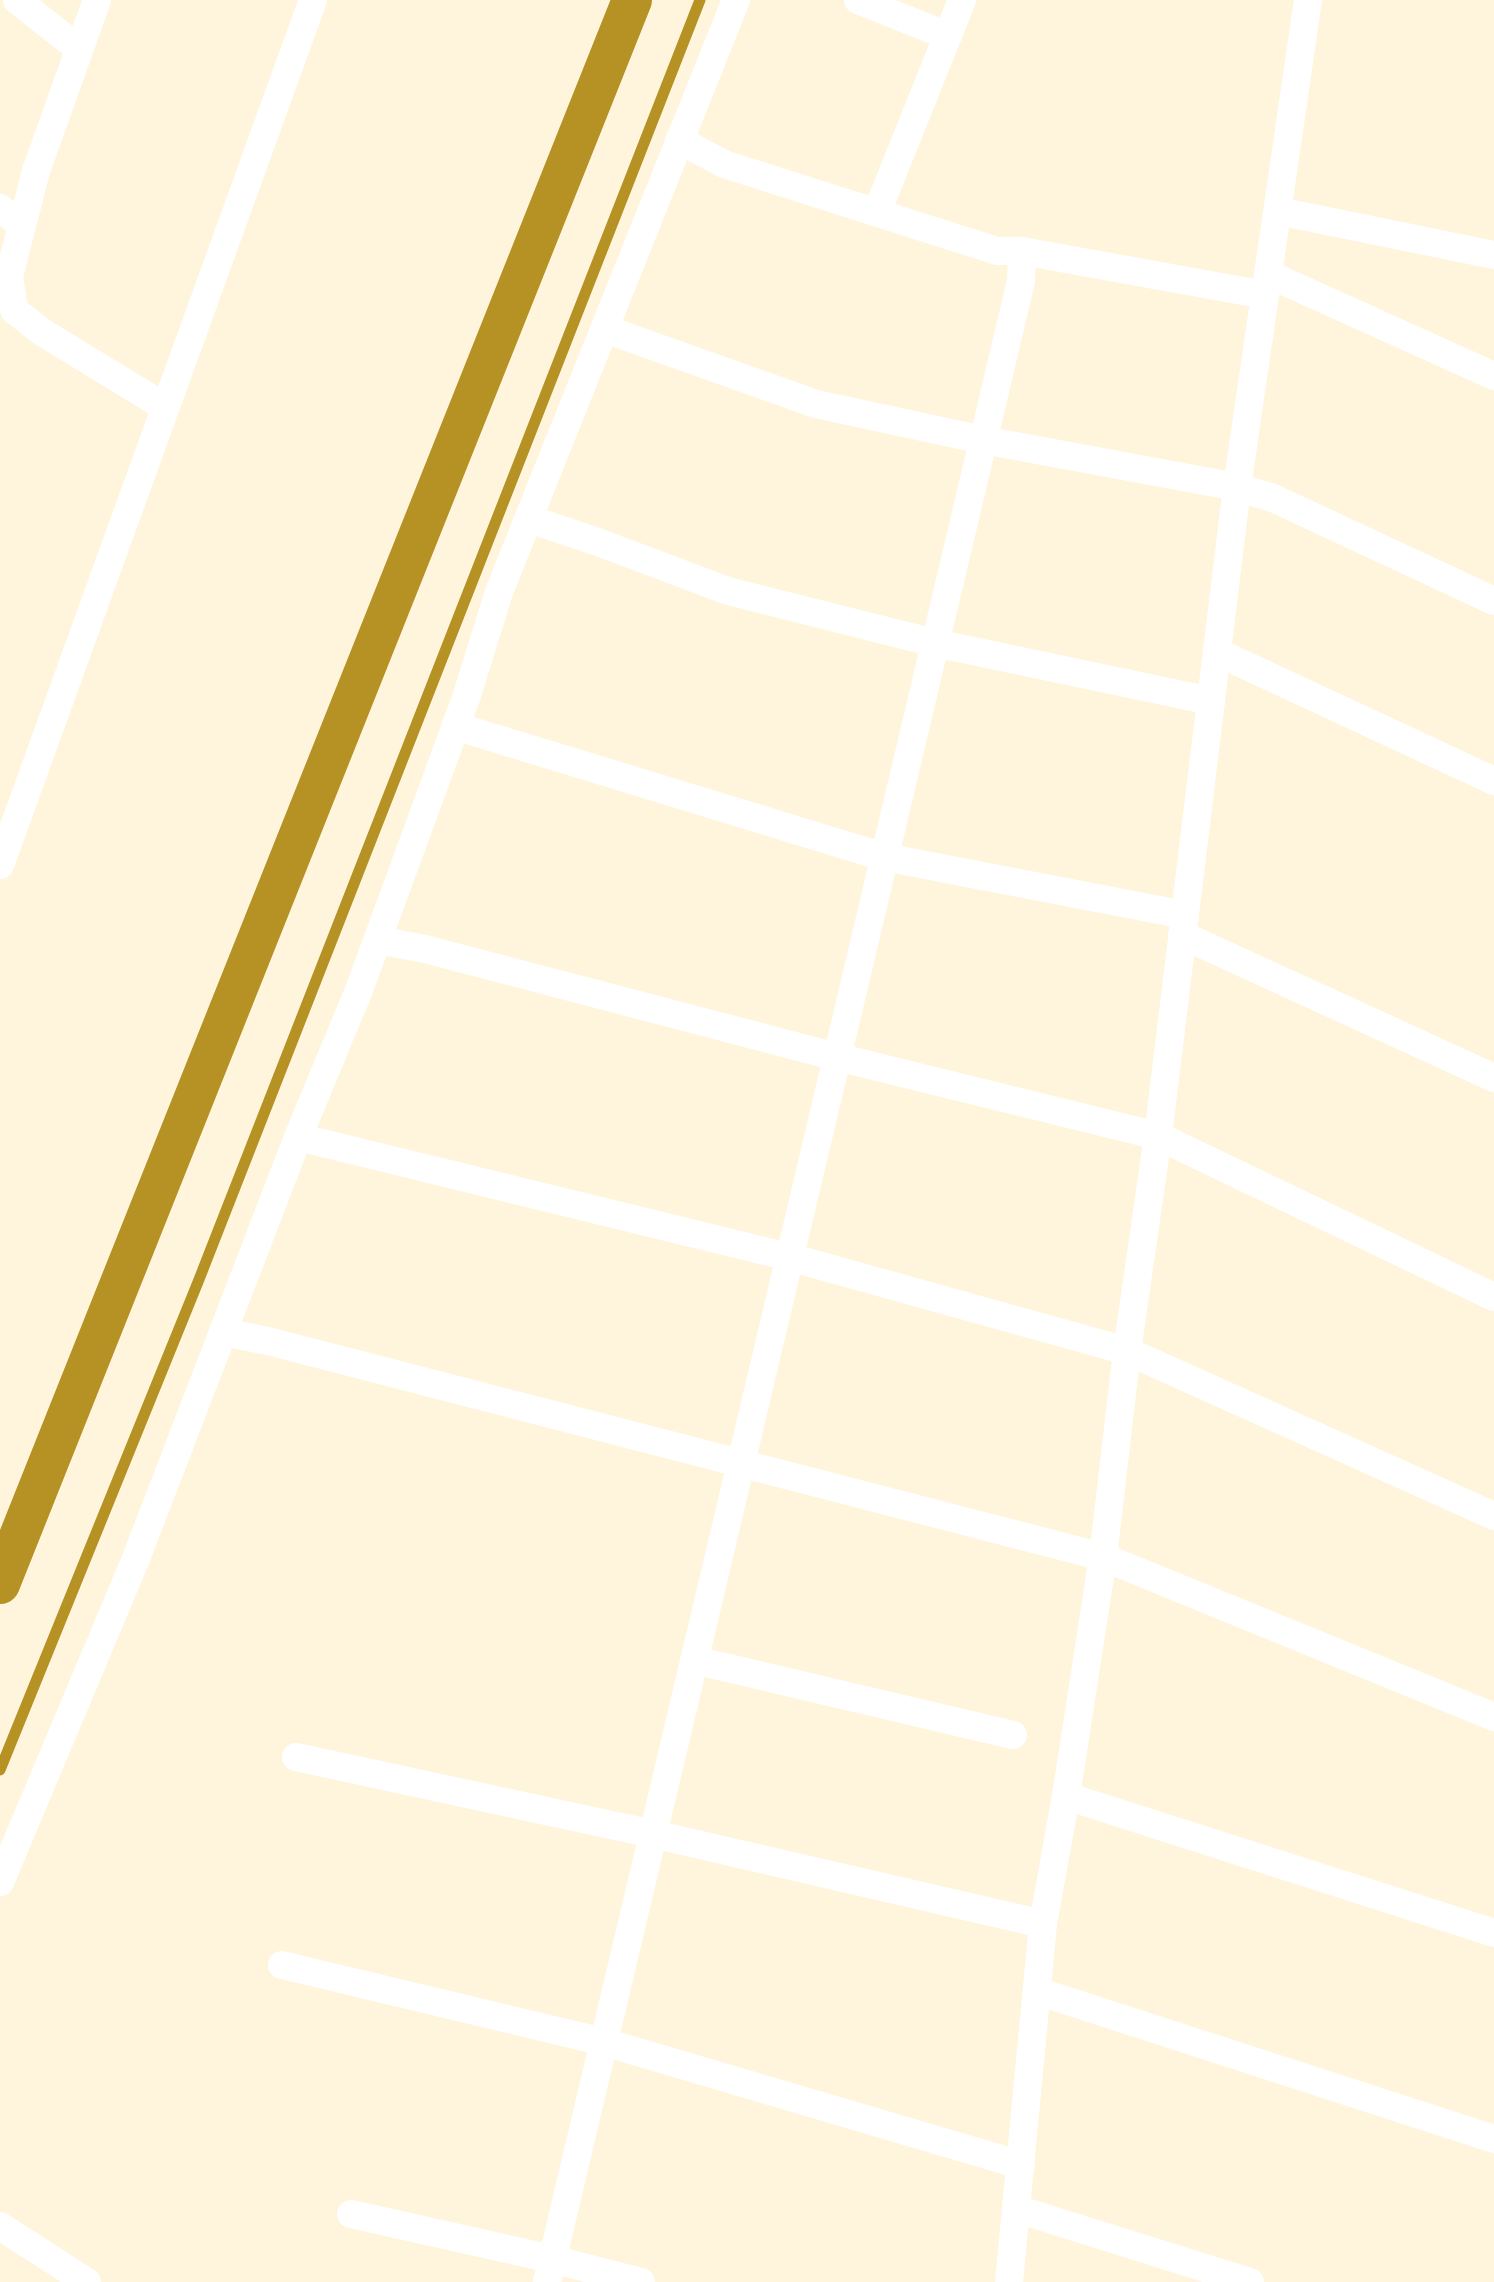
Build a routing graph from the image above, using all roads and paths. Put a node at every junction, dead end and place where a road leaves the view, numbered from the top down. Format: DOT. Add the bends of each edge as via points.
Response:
graph roads {
  1 [pos="17,0"];
  2 [pos="96,0"];
  3 [pos="313,0"];
  4 [pos="736,0"];
  5 [pos="858,0"];
  6 [pos="962,0"];
  7 [pos="1308,0"];
  8 [pos="948,36"];
  9 [pos="79,49"];
  10 [pos="679,140"];
  11 [pos="0,208"];
  12 [pos="1278,211"];
  13 [pos="877,212"];
  14 [pos="22,225"];
  15 [pos="1022,251"];
  16 [pos="1494,255"];
  17 [pos="1267,285"];
  18 [pos="606,329"];
  19 [pos="1494,376"];
  20 [pos="165,407"];
  21 [pos="983,440"];
  22 [pos="1237,487"];
  23 [pos="529,519"];
  24 [pos="1494,601"];
  25 [pos="935,643"];
  26 [pos="1217,652"];
  27 [pos="1211,701"];
  28 [pos="456,726"];
  29 [pos="1494,781"];
  30 [pos="884,856"];
  31 [pos="0,865"];
  32 [pos="1184,925"];
  33 [pos="378,940"];
  34 [pos="837,1057"];
  35 [pos="1494,1078"];
  36 [pos="1158,1136"];
  37 [pos="298,1137"];
  38 [pos="789,1257"];
  39 [pos="1494,1297"];
  40 [pos="223,1332"];
  41 [pos="1127,1351"];
  42 [pos="741,1463"];
  43 [pos="1494,1516"];
  44 [pos="1103,1557"];
  45 [pos="694,1660"];
  46 [pos="1494,1718"];
  47 [pos="1013,1735"];
  48 [pos="296,1756"];
  49 [pos="1066,1796"];
  50 [pos="653,1834"];
  51 [pos="0,1882"];
  52 [pos="1043,1924"];
  53 [pos="1494,1933"];
  54 [pos="282,1965"];
  55 [pos="1037,1991"];
  56 [pos="604,2042"];
  57 [pos="1494,2139"];
  58 [pos="1021,2165"];
  59 [pos="1017,2209"];
  60 [pos="351,2214"];
  61 [pos="0,2226"];
  62 [pos="549,2270"];
  63 [pos="87,2282"];
  64 [pos="641,2282"];
  65 [pos="1010,2282"];
  66 [pos="1250,2282"];
  1 -- 9 [label="street"];
  2 -- 9 [label="street"];
  3 -- 20 [label="street"];
  4 -- 10 [label="street"];
  5 -- 8 [label="street"];
  6 -- 8 [label="street"];
  7 -- 12 [label="street"];
  8 -- 13 [label="street"];
  9 -- 14 [label="street" via="36,171"];
  10 -- 13 [label="street" via="724,164"];
  10 -- 18 [label="street"];
  11 -- 14 [label="street"];
  12 -- 16 [label="street"];
  12 -- 17 [label="street"];
  13 -- 15 [label="street" via="997,251"];
  14 -- 20 [label="street" via="9,276 14,310 42,332"];
  15 -- 17 [label="street"];
  15 -- 21 [label="street" via="1020,281"];
  17 -- 19 [label="street"];
  17 -- 22 [label="street"];
  18 -- 21 [label="street" via="816,404"];
  18 -- 23 [label="street"];
  20 -- 31 [label="street"];
  21 -- 22 [label="street"];
  21 -- 25 [label="street"];
  22 -- 24 [label="street" via="1273,498"];
  22 -- 26 [label="street"];
  23 -- 25 [label="street" via="728,591"];
  23 -- 28 [label="street" via="499,592"];
  25 -- 27 [label="street"];
  25 -- 30 [label="street"];
  26 -- 27 [label="street"];
  26 -- 29 [label="street"];
  27 -- 32 [label="street"];
  28 -- 30 [label="street"];
  28 -- 33 [label="street"];
  30 -- 32 [label="street"];
  30 -- 34 [label="street"];
  32 -- 35 [label="street"];
  32 -- 36 [label="street"];
  33 -- 34 [label="street" via="425,949"];
  33 -- 37 [label="street"];
  34 -- 36 [label="street"];
  34 -- 38 [label="street"];
  36 -- 39 [label="street"];
  36 -- 41 [label="street"];
  37 -- 38 [label="street"];
  37 -- 40 [label="street"];
  38 -- 41 [label="street"];
  38 -- 42 [label="street"];
  40 -- 42 [label="street"];
  40 -- 51 [label="street" via="135,1561"];
  41 -- 43 [label="street"];
  41 -- 44 [label="street"];
  42 -- 44 [label="street"];
  42 -- 45 [label="street"];
  44 -- 46 [label="street"];
  44 -- 49 [label="street"];
  45 -- 47 [label="street"];
  45 -- 50 [label="street"];
  48 -- 50 [label="street"];
  49 -- 52 [label="street"];
  49 -- 53 [label="street"];
  50 -- 52 [label="street"];
  50 -- 56 [label="street"];
  52 -- 55 [label="street"];
  54 -- 56 [label="street"];
  55 -- 57 [label="street"];
  55 -- 58 [label="street"];
  56 -- 58 [label="street"];
  56 -- 62 [label="street"];
  58 -- 59 [label="street"];
  59 -- 65 [label="street"];
  59 -- 66 [label="street"];
  60 -- 62 [label="street"];
  61 -- 63 [label="street"];
  62 -- 64 [label="street"];
}
